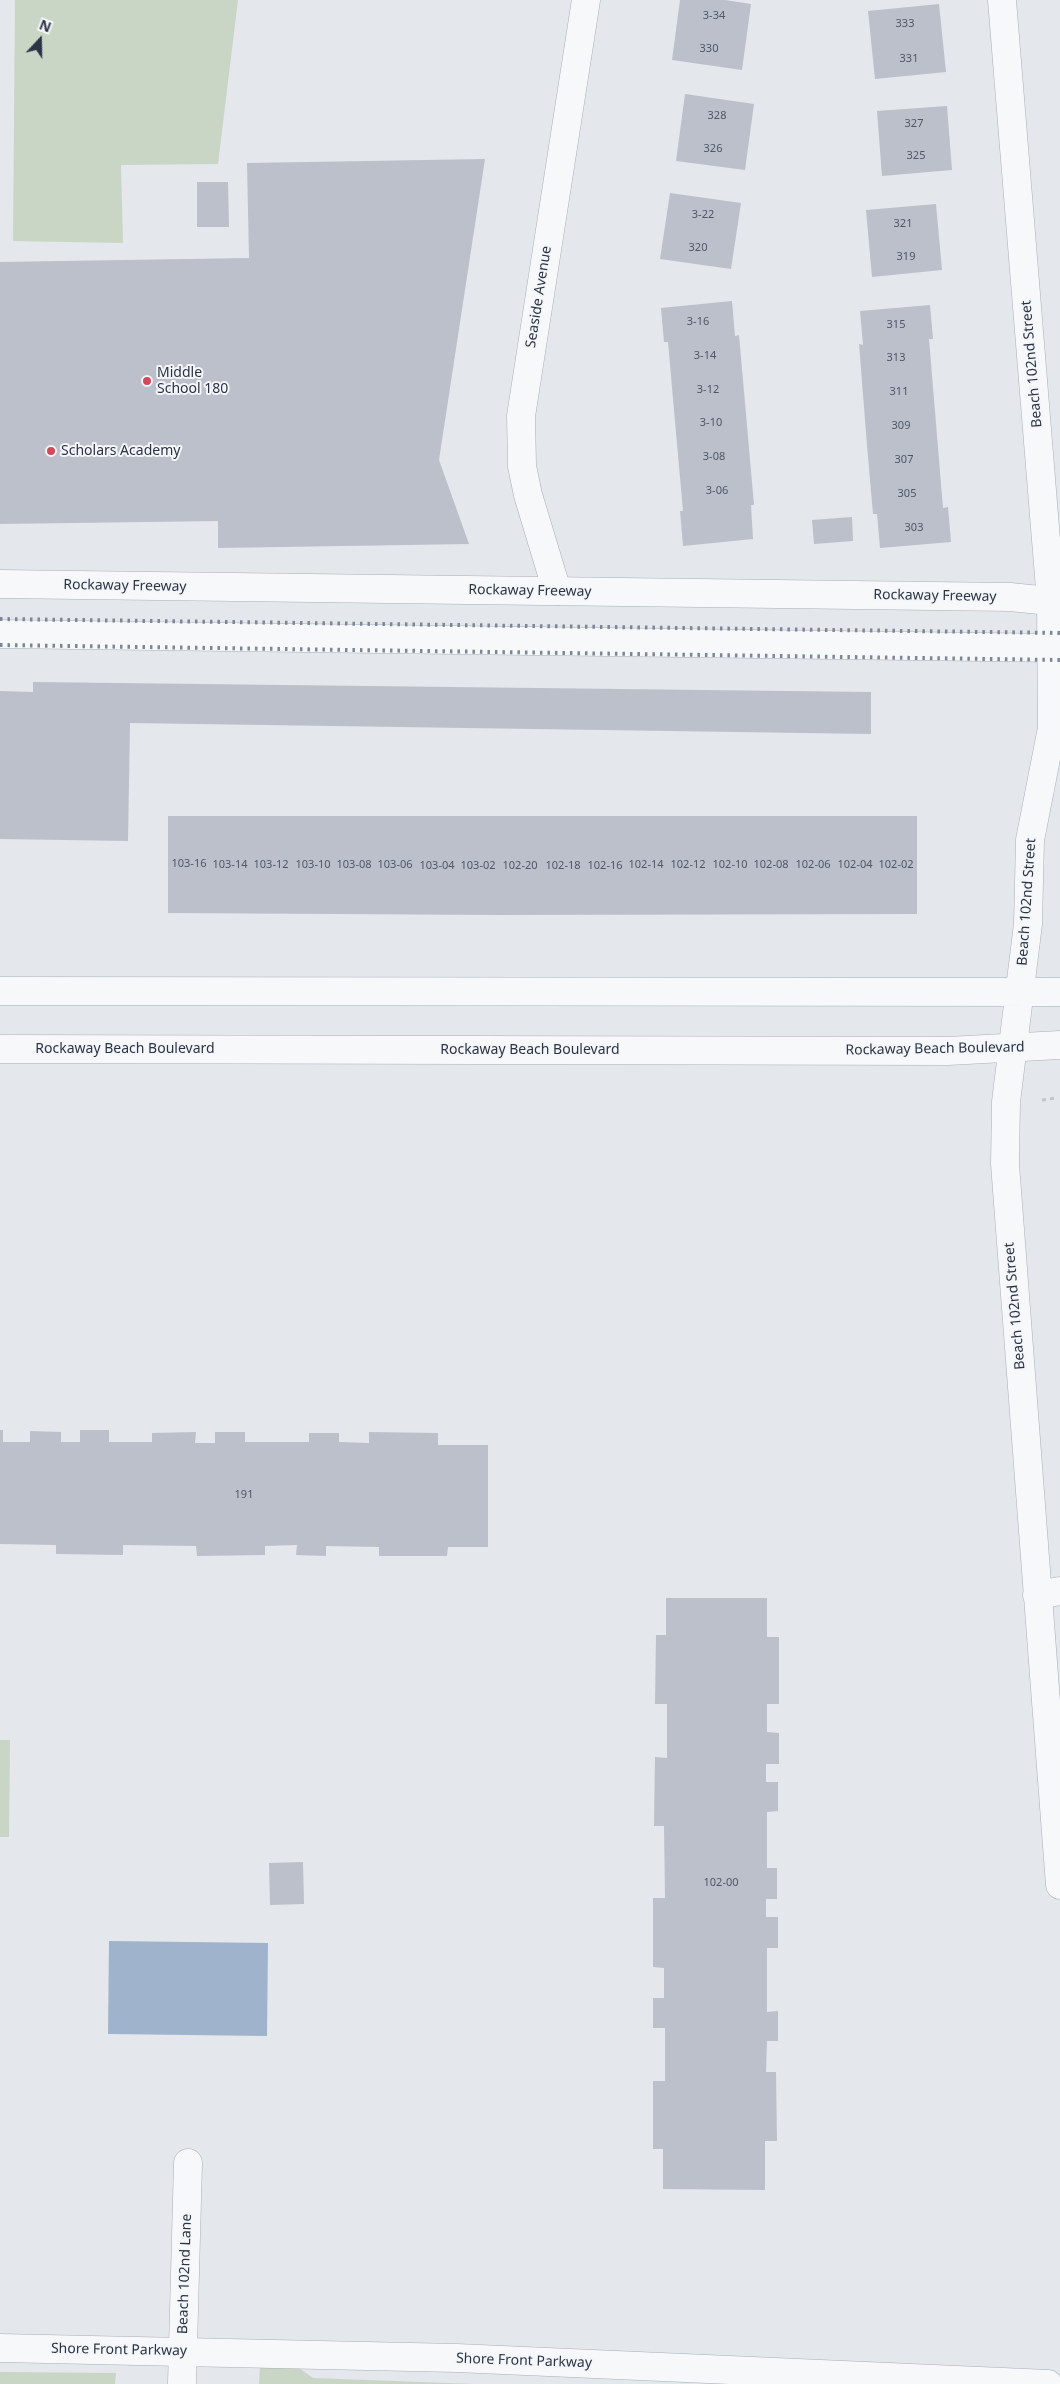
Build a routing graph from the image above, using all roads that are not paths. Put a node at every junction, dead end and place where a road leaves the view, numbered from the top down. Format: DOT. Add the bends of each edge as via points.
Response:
graph roads {
  1 [pos="586,0"];
  2 [pos="1002,0"];
  3 [pos="0,584"];
  4 [pos="557,591"];
  5 [pos="1055,601"];
  6 [pos="0,634"];
  7 [pos="1055,648"];
  8 [pos="1052,728"];
  9 [pos="1060,763"];
  10 [pos="0,991"];
  11 [pos="1020,992"];
  12 [pos="1060,992"];
  13 [pos="1060,1044"];
  14 [pos="1013,1047"];
  15 [pos="0,1049"];
  16 [pos="1048,1593"];
  17 [pos="1060,1885"];
  18 [pos="188,2163"];
  19 [pos="0,2348"];
  20 [pos="183,2352"];
  21 [pos="182,2384"];
  22 [pos="1048,2384"];
  1 -- 4 [label="street, Seaside Avenue" via="521,416 524,475"];
  2 -- 5 [label="street, Beach 102nd Street"];
  3 -- 4 [label="street, Rockaway Freeway"];
  4 -- 5 [label="street, Rockaway Freeway" via="1010,597"];
  5 -- 7 [label="street, Beach 102nd Street"];
  6 -- 7 [label="street"];
  7 -- 8 [label="street, Beach 102nd Street"];
  8 -- 9 [label="street, Beach 102nd Street"];
  8 -- 11 [label="street, Beach 102nd Street" via="1030,840 1028,924"];
  10 -- 11 [label="street"];
  11 -- 12 [label="street"];
  11 -- 14 [label="street, Beach 102nd Street"];
  13 -- 14 [label="street, Rockaway Beach Boulevard"];
  14 -- 15 [label="street, Rockaway Beach Boulevard" via="948,1051"];
  14 -- 16 [label="street, Beach 102nd Street" via="1004,1135 1005,1182 1034,1535"];
  16 -- 17 [label="street, Beach 102nd Street"];
  18 -- 20 [label="street, Beach 102nd Lane"];
  19 -- 20 [label="street, Shore Front Parkway"];
  20 -- 21 [label="street, Beach 102nd Lane"];
  20 -- 22 [label="street, Shore Front Parkway" via="458,2358"];
}
